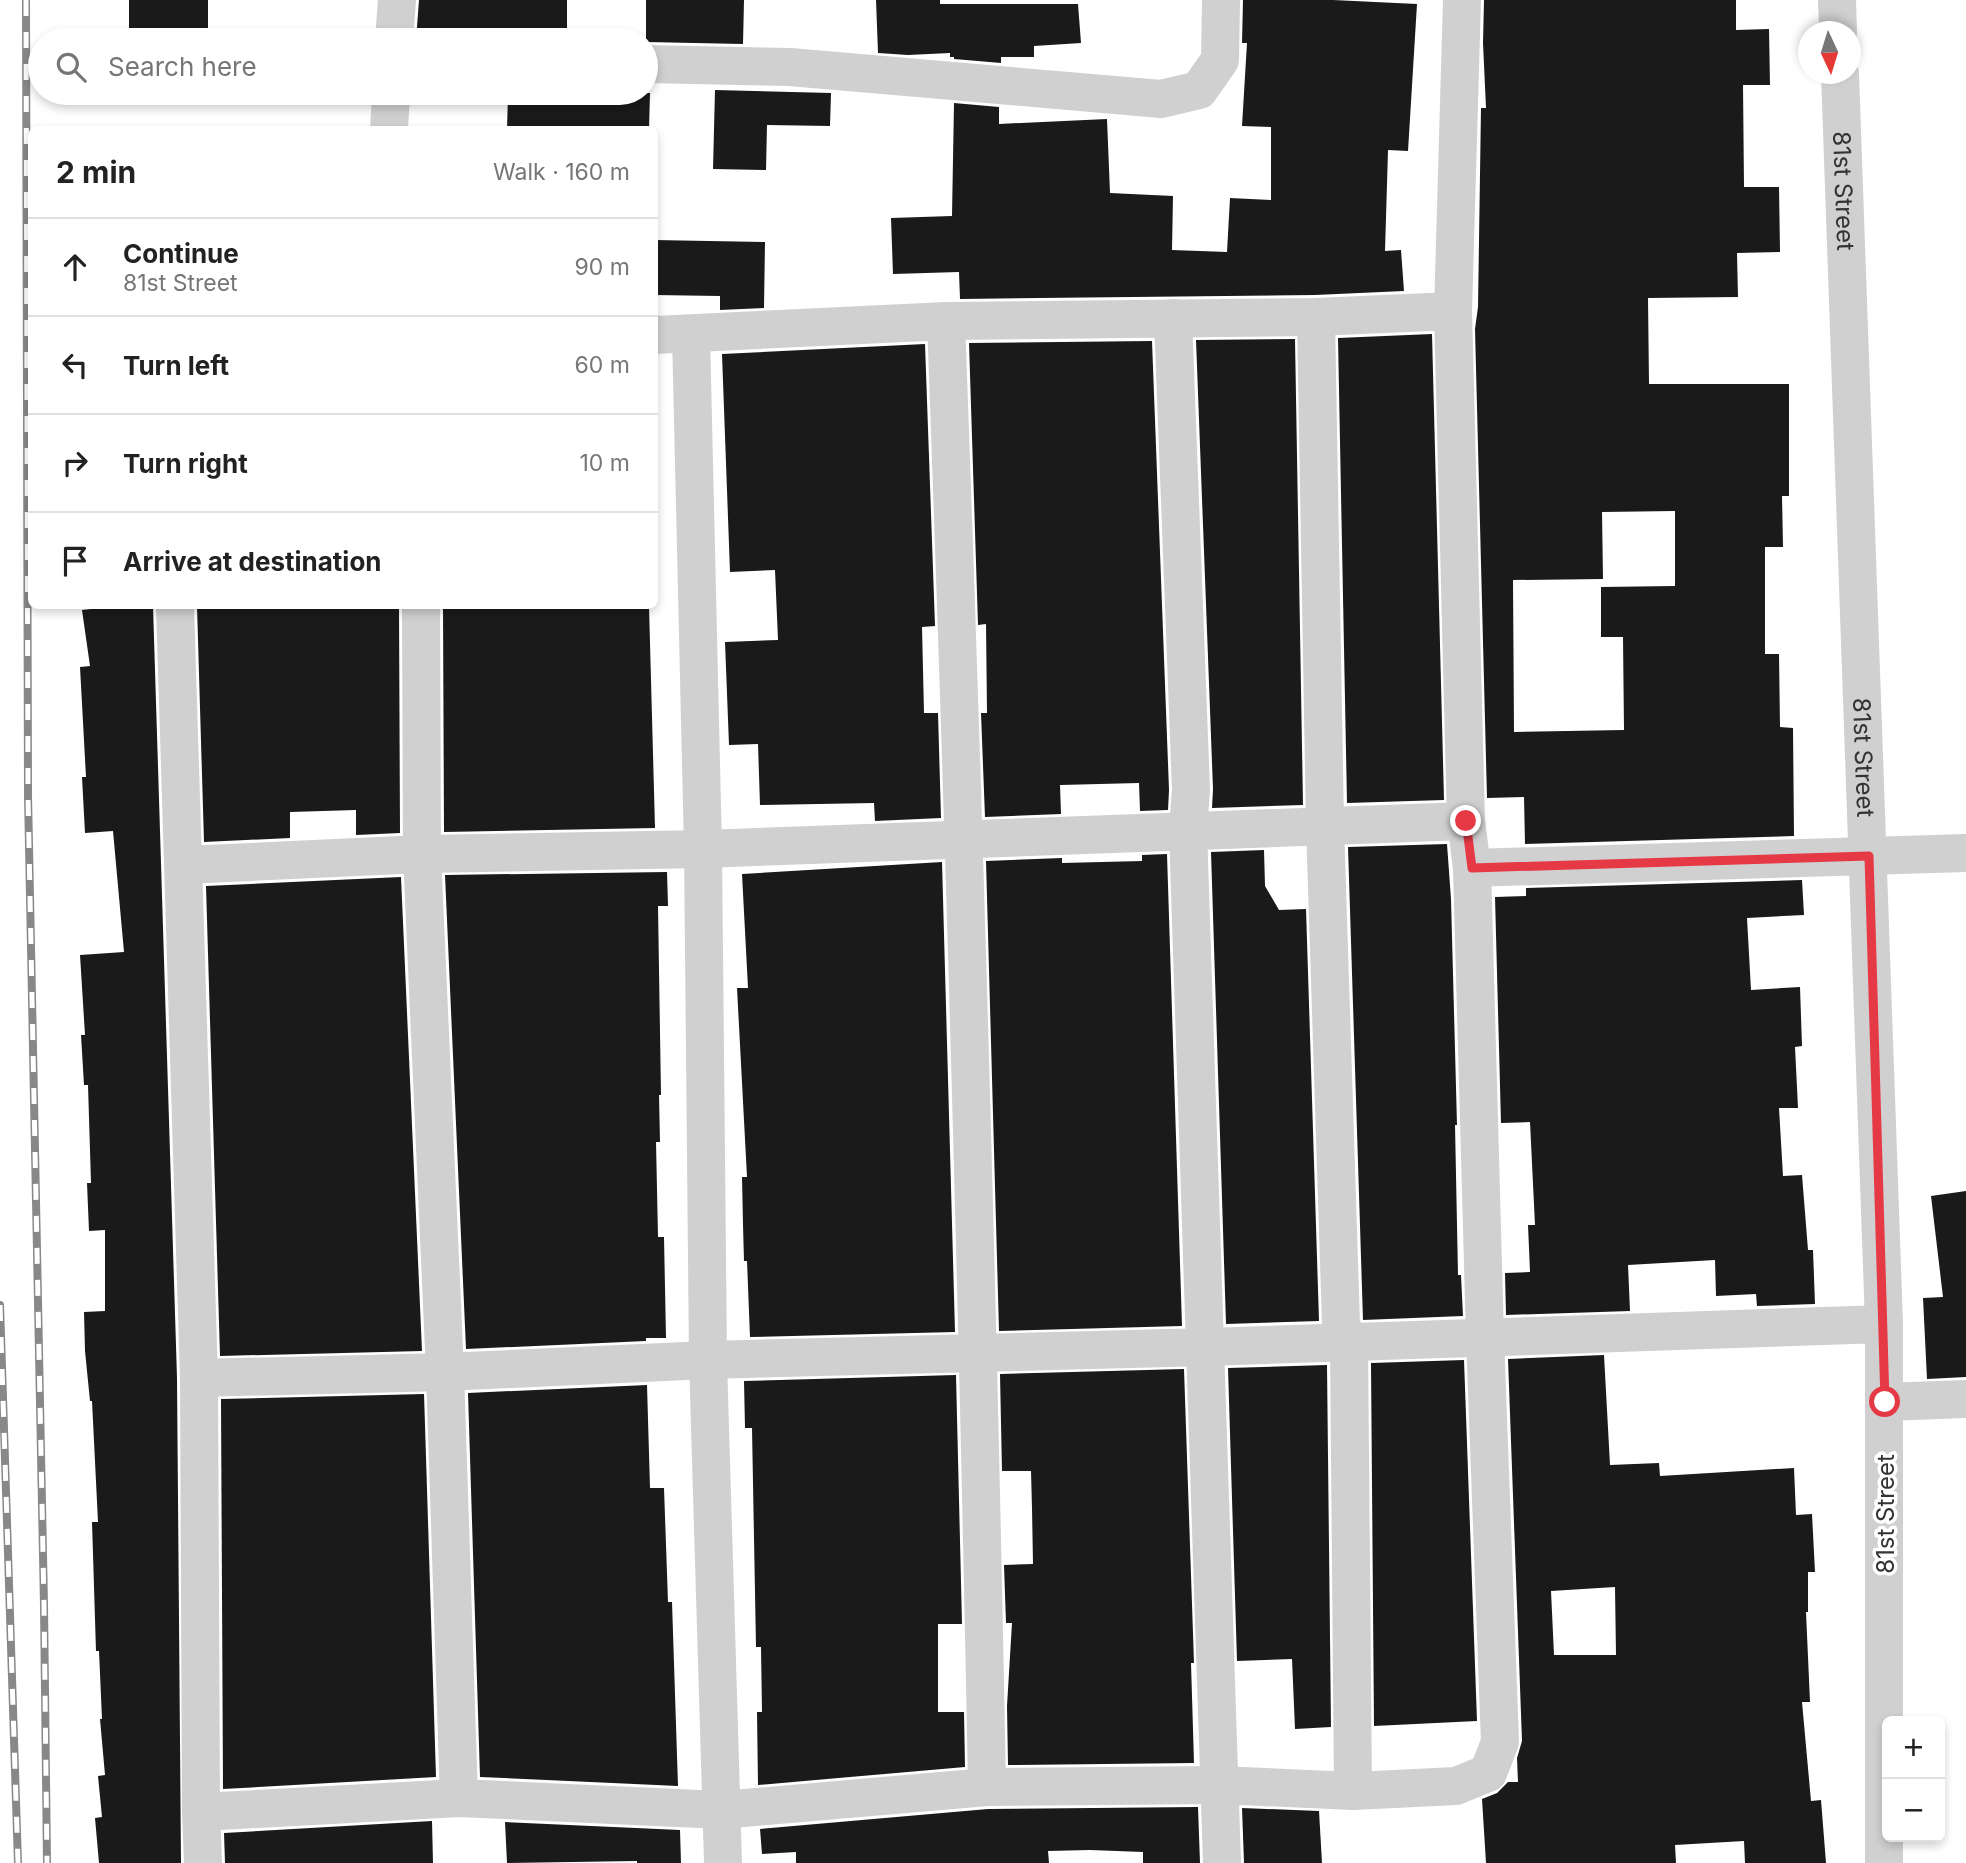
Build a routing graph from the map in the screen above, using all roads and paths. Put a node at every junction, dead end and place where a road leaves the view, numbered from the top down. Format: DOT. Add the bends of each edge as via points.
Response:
graph roads {
  1 [pos="397,0"];
  2 [pos="1222,0"];
  3 [pos="1462,0"];
  4 [pos="1837,0"];
  5 [pos="1838,21"];
  6 [pos="395,28"];
  7 [pos="658,64"];
  8 [pos="1840,84"];
  9 [pos="391,105"];
  10 [pos="390,126"];
  11 [pos="1453,311"];
  12 [pos="1173,317"];
  13 [pos="1317,317"];
  14 [pos="946,321"];
  15 [pos="673,335"];
  16 [pos="176,609"];
  17 [pos="421,609"];
  18 [pos="1466,821"];
  19 [pos="1325,825"];
  20 [pos="1188,830"];
  21 [pos="965,838"];
  22 [pos="703,849"];
  23 [pos="1966,853"];
  24 [pos="422,854"];
  25 [pos="1869,856"];
  26 [pos="184,865"];
  27 [pos="1472,868"];
  28 [pos="1884,1324"];
  29 [pos="1485,1338"];
  30 [pos="1349,1343"];
  31 [pos="1207,1347"];
  32 [pos="979,1354"];
  33 [pos="708,1360"];
  34 [pos="444,1372"];
  35 [pos="200,1378"];
  36 [pos="1966,1399"];
  37 [pos="1885,1402"];
  38 [pos="1219,1784"];
  39 [pos="987,1787"];
  40 [pos="1353,1791"];
  41 [pos="459,1798"];
  42 [pos="721,1810"];
  43 [pos="201,1812"];
  44 [pos="203,1863"];
  45 [pos="723,1863"];
  46 [pos="1222,1863"];
  47 [pos="1884,1863"];
  1 -- 6 [label="street"];
  2 -- 7 [label="street" via="1220,60 1199,90 1161,99 790,67"];
  3 -- 11 [label="street"];
  4 -- 5 [label="street"];
  8 -- 25 [label="street, 81st Street"];
  9 -- 10 [label="street"];
  11 -- 13 [label="street"];
  11 -- 18 [label="street"];
  12 -- 13 [label="street"];
  12 -- 14 [label="street"];
  12 -- 20 [label="street" via="1191,790"];
  13 -- 19 [label="street"];
  14 -- 15 [label="street"];
  14 -- 21 [label="street"];
  15 -- 22 [label="street"];
  16 -- 26 [label="street"];
  17 -- 24 [label="street"];
  18 -- 19 [label="street"];
  18 -- 27 [label="street"];
  19 -- 20 [label="street"];
  19 -- 30 [label="street" via="1340,1324"];
  20 -- 21 [label="street"];
  20 -- 31 [label="street"];
  21 -- 22 [label="street"];
  21 -- 32 [label="street"];
  22 -- 24 [label="street"];
  22 -- 33 [label="street"];
  23 -- 25 [label="street"];
  24 -- 26 [label="street"];
  24 -- 34 [label="street"];
  25 -- 27 [label="street"];
  25 -- 28 [label="street, 81st Street"];
  26 -- 35 [label="street"];
  27 -- 29 [label="street"];
  28 -- 29 [label="street"];
  28 -- 37 [label="street, 81st Street"];
  29 -- 30 [label="street"];
  29 -- 40 [label="street" via="1500,1742 1488,1773 1456,1786"];
  30 -- 31 [label="street"];
  30 -- 40 [label="street"];
  31 -- 32 [label="street"];
  31 -- 38 [label="street"];
  32 -- 33 [label="street"];
  32 -- 39 [label="street"];
  33 -- 34 [label="street"];
  33 -- 42 [label="street"];
  34 -- 35 [label="street"];
  34 -- 41 [label="street"];
  35 -- 43 [label="street"];
  36 -- 37 [label="street"];
  37 -- 47 [label="street, 81st Street"];
  38 -- 39 [label="street"];
  38 -- 40 [label="street"];
  38 -- 46 [label="street"];
  39 -- 42 [label="street"];
  41 -- 42 [label="street"];
  41 -- 43 [label="street"];
  42 -- 45 [label="street"];
  43 -- 44 [label="street"];
}
